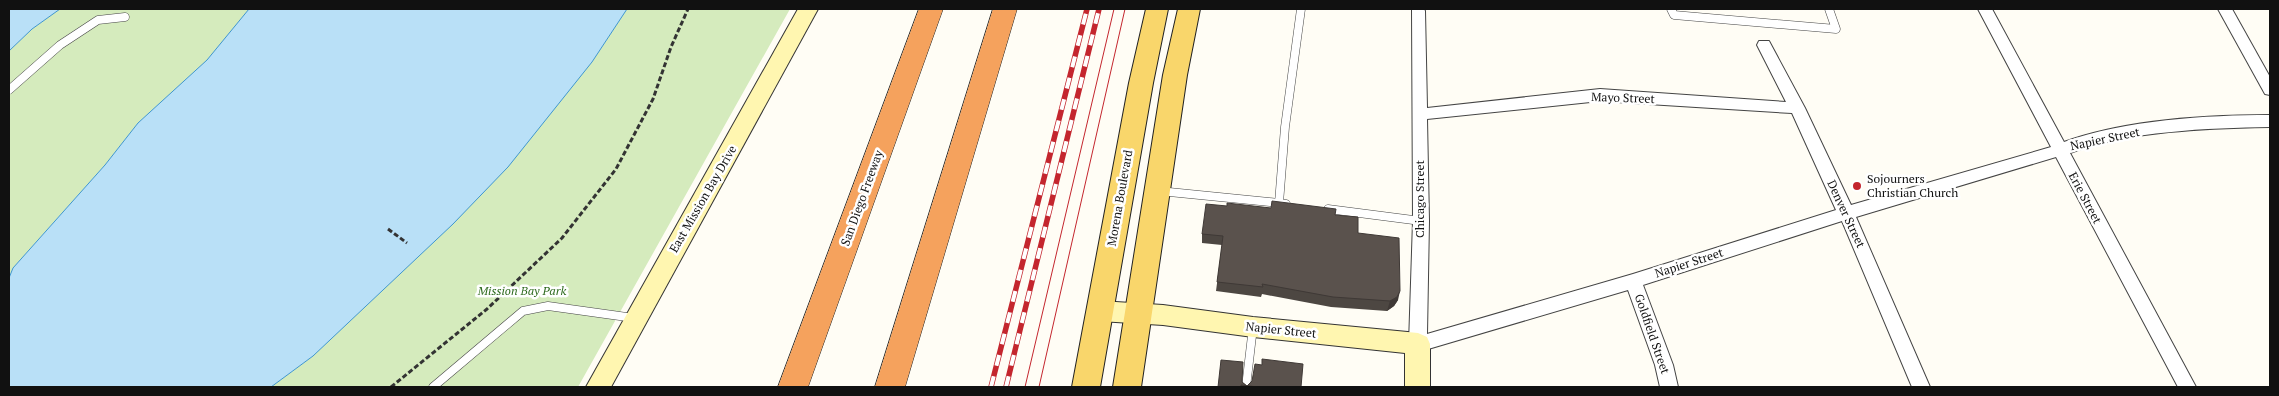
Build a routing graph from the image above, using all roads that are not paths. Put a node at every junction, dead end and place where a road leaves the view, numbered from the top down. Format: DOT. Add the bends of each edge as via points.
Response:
graph roads {
  1 [pos="808,9"];
  2 [pos="931,9"];
  3 [pos="1004,9"];
  4 [pos="1157,9"];
  5 [pos="1188,9"];
  6 [pos="1301,9"];
  7 [pos="1671,9"];
  8 [pos="1829,9"];
  9 [pos="1985,9"];
  10 [pos="2226,9"];
  11 [pos="1418,11"];
  12 [pos="125,17"];
  13 [pos="1764,45"];
  14 [pos="9,90"];
  15 [pos="2270,90"];
  16 [pos="1797,108"];
  17 [pos="1420,114"];
  18 [pos="2270,121"];
  19 [pos="2059,150"];
  20 [pos="1157,191"];
  21 [pos="1279,203"];
  22 [pos="1298,206"];
  23 [pos="1317,208"];
  24 [pos="1846,214"];
  25 [pos="1421,221"];
  26 [pos="1633,281"];
  27 [pos="1100,311"];
  28 [pos="1139,314"];
  29 [pos="635,319"];
  30 [pos="1253,327"];
  31 [pos="1418,344"];
  32 [pos="433,387"];
  33 [pos="598,387"];
  34 [pos="792,387"];
  35 [pos="890,387"];
  36 [pos="1086,387"];
  37 [pos="1127,387"];
  38 [pos="1246,387"];
  39 [pos="1417,387"];
  40 [pos="1669,387"];
  41 [pos="1921,387"];
  42 [pos="2187,387"];
  1 -- 29 [label="main road, East Mission Bay Drive"];
  2 -- 34 [label="highway, San Diego Freeway"];
  3 -- 35 [label="highway"];
  4 -- 27 [label="main road, Morena Boulevard"];
  5 -- 20 [label="main road"];
  6 -- 21 [label="lane" via="1285,127"];
  7 -- 8 [label="lane" via="1674,15 1836,29"];
  9 -- 19 [label="street, Erie Street"];
  10 -- 15 [label="street"];
  11 -- 17 [label="street, Chicago Street"];
  12 -- 14 [label="lane" via="98,20 60,45"];
  13 -- 16 [label="street, Denver Street"];
  16 -- 17 [label="street, Mayo Street" via="1600,95"];
  16 -- 24 [label="street, Denver Street"];
  17 -- 25 [label="street, Chicago Street"];
  18 -- 19 [label="street, Napier Street" via="2208,122 2126,133"];
  19 -- 24 [label="street, Napier Street"];
  19 -- 42 [label="street, Erie Street"];
  20 -- 21 [label="lane"];
  20 -- 28 [label="main road"];
  21 -- 22 [label="lane"];
  23 -- 25 [label="lane"];
  24 -- 26 [label="street, Napier Street"];
  24 -- 41 [label="street, Denver Street"];
  25 -- 31 [label="street, Chicago Street"];
  26 -- 31 [label="street, Napier Street"];
  26 -- 40 [label="street, Goldfield Street"];
  27 -- 28 [label="main road, Napier Street"];
  27 -- 36 [label="main road, Morena Boulevard"];
  28 -- 30 [label="main road, Napier Street"];
  28 -- 37 [label="main road"];
  29 -- 32 [label="lane" via="548,306 523,311"];
  29 -- 33 [label="main road, East Mission Bay Drive"];
  30 -- 31 [label="main road, Napier Street"];
  30 -- 38 [label="lane"];
  31 -- 39 [label="main road, Chicago Street"];
}
